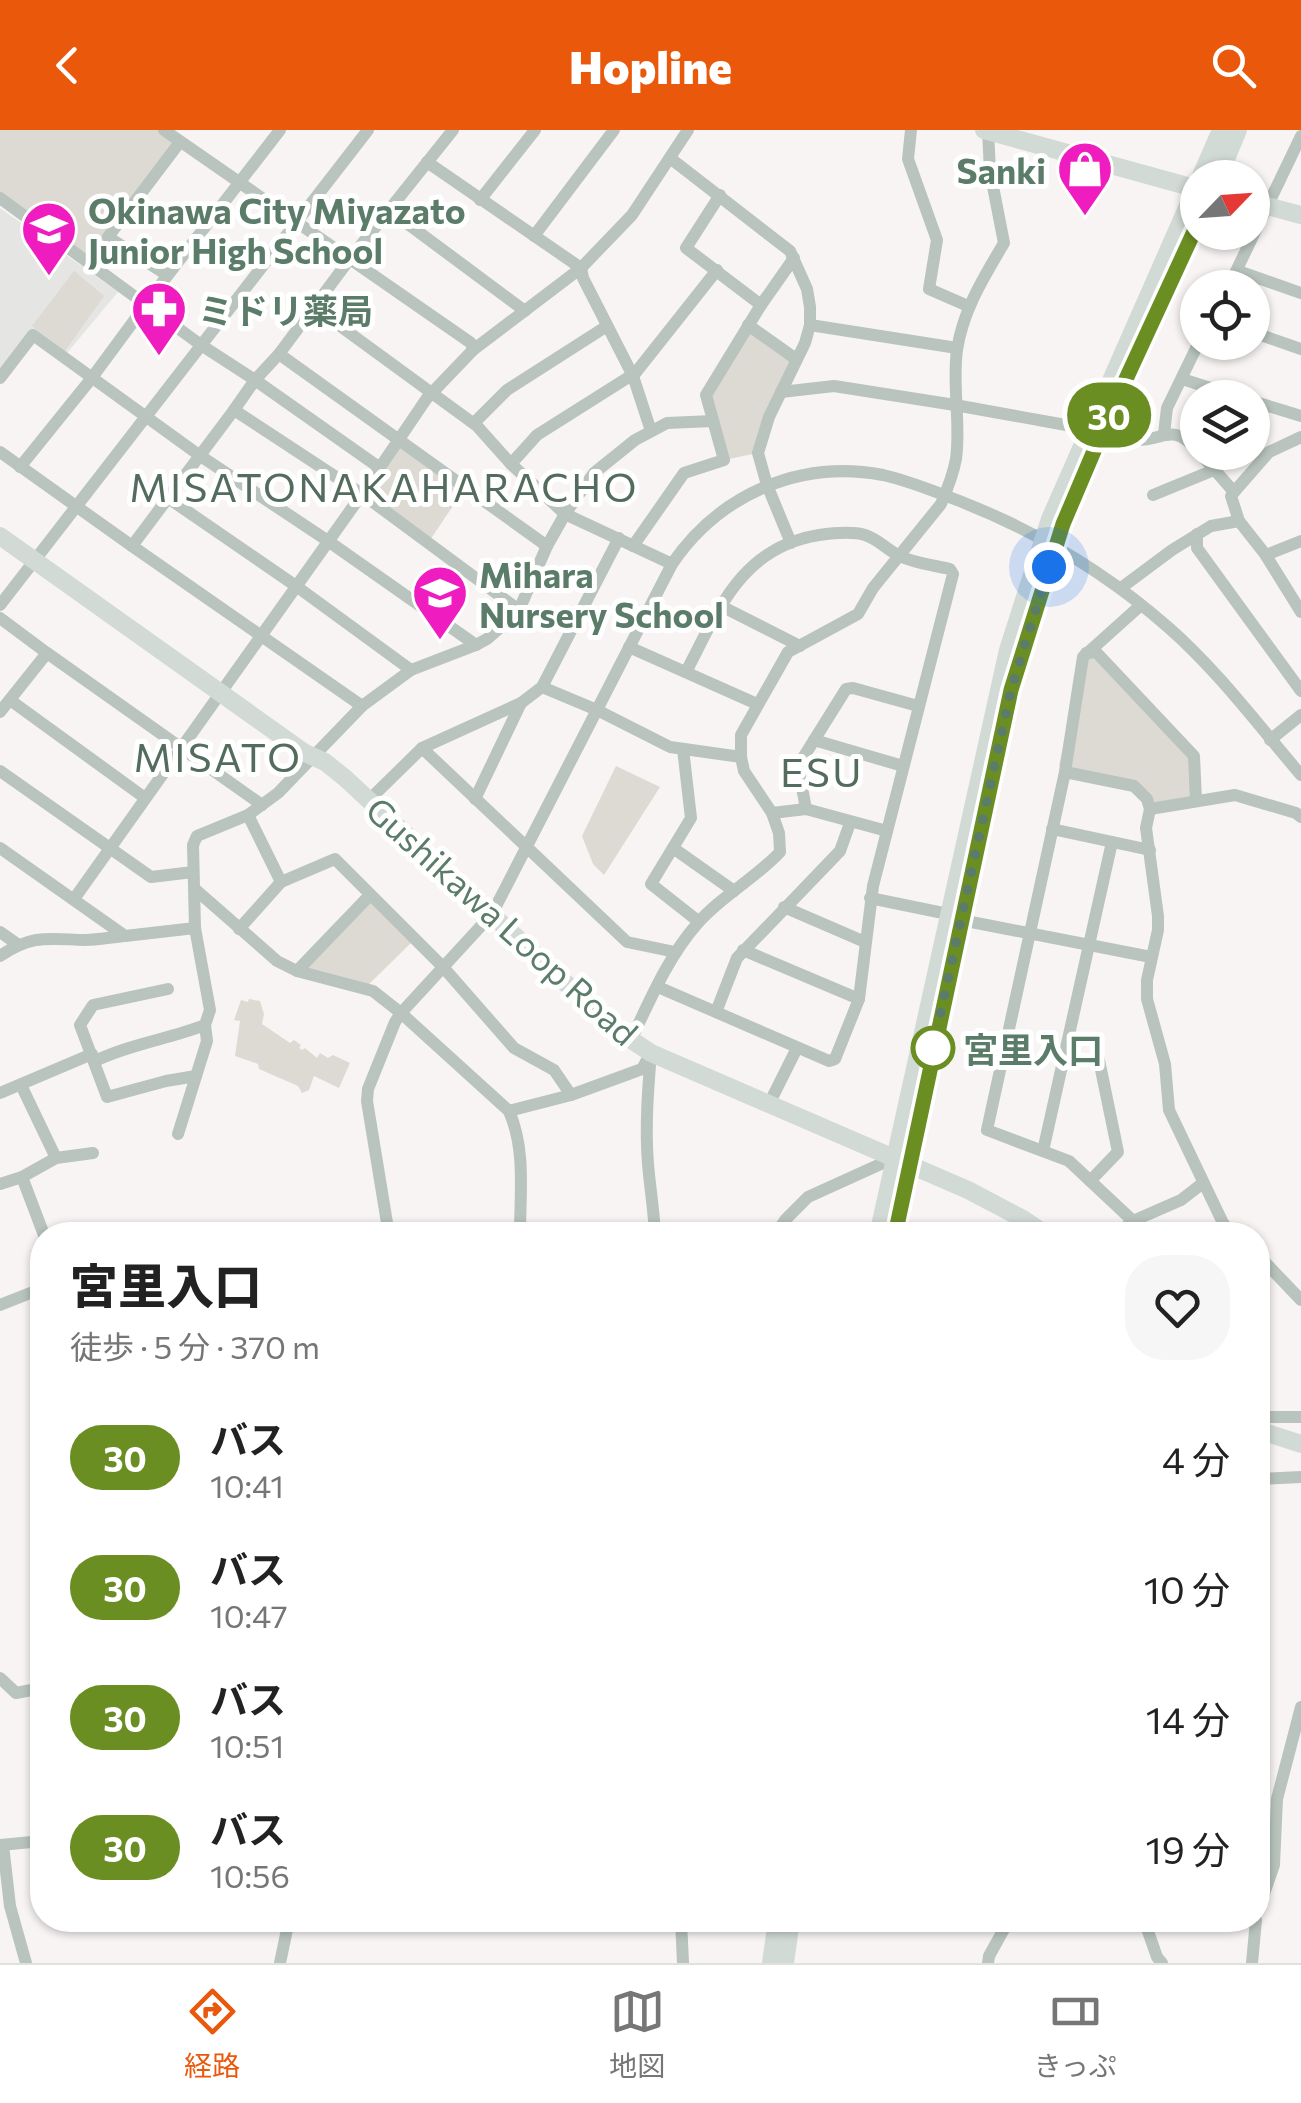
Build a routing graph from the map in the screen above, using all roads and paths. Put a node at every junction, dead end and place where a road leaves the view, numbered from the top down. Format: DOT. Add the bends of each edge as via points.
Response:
graph roads {
  1 [pos="164,130"];
  2 [pos="368,130"];
  3 [pos="452,130"];
  4 [pos="535,130"];
  5 [pos="614,130"];
  6 [pos="688,130"];
  7 [pos="912,130"];
  8 [pos="1221,130"];
  9 [pos="1238,130"];
  10 [pos="276,131"];
  11 [pos="986,131"];
  12 [pos="1300,140"];
  13 [pos="180,142"];
  14 [pos="670,158"];
  15 [pos="1208,160"];
  16 [pos="1226,160"];
  17 [pos="427,162"];
  18 [pos="1180,180"];
  19 [pos="241,182"];
  20 [pos="1270,188"];
  21 [pos="720,195"];
  22 [pos="0,198"];
  23 [pos="480,200"];
  24 [pos="1270,207"];
  25 [pos="389,210"];
  26 [pos="1301,215"];
  27 [pos="296,222"];
  28 [pos="1180,227"];
  29 [pos="534,236"];
  30 [pos="1184,250"];
  31 [pos="1245,250"];
  32 [pos="794,258"];
  33 [pos="349,260"];
  34 [pos="581,268"];
  35 [pos="716,270"];
  36 [pos="1238,270"];
  37 [pos="167,276"];
  38 [pos="1270,282"];
  39 [pos="1301,293"];
  40 [pos="761,304"];
  41 [pos="146,305"];
  42 [pos="968,306"];
  43 [pos="314,307"];
  44 [pos="525,311"];
  45 [pos="748,325"];
  46 [pos="810,325"];
  47 [pos="607,326"];
  48 [pos="1270,338"];
  49 [pos="200,344"];
  50 [pos="958,348"];
  51 [pos="1301,349"];
  52 [pos="474,350"];
  53 [pos="279,354"];
  54 [pos="796,359"];
  55 [pos="1191,360"];
  56 [pos="632,376"];
  57 [pos="0,378"];
  58 [pos="91,379"];
  59 [pos="1182,379"];
  60 [pos="255,380"];
  61 [pos="1185,380"];
  62 [pos="433,392"];
  63 [pos="781,392"];
  64 [pos="955,405"];
  65 [pos="1270,407"];
  66 [pos="234,410"];
  67 [pos="146,416"];
  68 [pos="1301,416"];
  69 [pos="713,420"];
  70 [pos="474,423"];
  71 [pos="1094,430"];
  72 [pos="651,431"];
  73 [pos="1164,434"];
  74 [pos="1180,436"];
  75 [pos="1301,437"];
  76 [pos="399,441"];
  77 [pos="0,452"];
  78 [pos="200,456"];
  79 [pos="512,464"];
  80 [pos="20,467"];
  81 [pos="380,468"];
  82 [pos="1214,470"];
  83 [pos="767,485"];
  84 [pos="1234,492"];
  85 [pos="362,494"];
  86 [pos="1153,495"];
  87 [pos="945,496"];
  88 [pos="168,498"];
  89 [pos="76,506"];
  90 [pos="564,514"];
  91 [pos="1239,520"];
  92 [pos="1196,534"];
  93 [pos="0,536"];
  94 [pos="619,538"];
  95 [pos="328,541"];
  96 [pos="1301,542"];
  97 [pos="791,543"];
  98 [pos="1049,543"];
  99 [pos="132,546"];
  100 [pos="547,546"];
  101 [pos="633,546"];
  102 [pos="900,556"];
  103 [pos="1266,556"];
  104 [pos="36,561"];
  105 [pos="672,564"];
  106 [pos="296,586"];
  107 [pos="1121,588"];
  108 [pos="0,605"];
  109 [pos="1141,605"];
  110 [pos="721,606"];
  111 [pos="519,610"];
  112 [pos="1301,612"];
  113 [pos="0,618"];
  114 [pos="261,634"];
  115 [pos="476,645"];
  116 [pos="800,646"];
  117 [pos="629,647"];
  118 [pos="47,652"];
  119 [pos="1086,653"];
  120 [pos="411,670"];
  121 [pos="686,672"];
  122 [pos="542,687"];
  123 [pos="220,691"];
  124 [pos="1301,691"];
  125 [pos="10,700"];
  126 [pos="521,703"];
  127 [pos="757,704"];
  128 [pos="362,706"];
  129 [pos="918,706"];
  130 [pos="597,710"];
  131 [pos="0,712"];
  132 [pos="1301,715"];
  133 [pos="814,740"];
  134 [pos="1270,740"];
  135 [pos="181,746"];
  136 [pos="422,748"];
  137 [pos="682,748"];
  138 [pos="314,756"];
  139 [pos="741,757"];
  140 [pos="904,766"];
  141 [pos="0,771"];
  142 [pos="1065,772"];
  143 [pos="1301,775"];
  144 [pos="145,798"];
  145 [pos="475,799"];
  146 [pos="370,800"];
  147 [pos="1196,800"];
  148 [pos="262,805"];
  149 [pos="1150,808"];
  150 [pos="806,809"];
  151 [pos="1299,813"];
  152 [pos="772,814"];
  153 [pos="248,815"];
  154 [pos="850,823"];
  155 [pos="1052,829"];
  156 [pos="887,831"];
  157 [pos="1112,842"];
  158 [pos="0,848"];
  159 [pos="110,848"];
  160 [pos="525,848"];
  161 [pos="672,848"];
  162 [pos="1150,850"];
  163 [pos="193,872"];
  164 [pos="281,882"];
  165 [pos="196,890"];
  166 [pos="734,891"];
  167 [pos="370,895"];
  168 [pos="870,898"];
  169 [pos="74,899"];
  170 [pos="784,907"];
  171 [pos="492,914"];
  172 [pos="955,917"];
  173 [pos="698,921"];
  174 [pos="195,928"];
  175 [pos="238,929"];
  176 [pos="0,932"];
  177 [pos="1030,933"];
  178 [pos="125,936"];
  179 [pos="866,942"];
  180 [pos="17,944"];
  181 [pos="1089,944"];
  182 [pos="743,950"];
  183 [pos="675,952"];
  184 [pos="0,956"];
  185 [pos="1151,957"];
  186 [pos="443,967"];
  187 [pos="297,971"];
  188 [pos="658,987"];
  189 [pos="168,989"];
  190 [pos="859,1000"];
  191 [pos="716,1012"];
  192 [pos="401,1013"];
  193 [pos="205,1025"];
  194 [pos="631,1040"];
  195 [pos="797,1048"];
  196 [pos="651,1052"];
  197 [pos="94,1058"];
  198 [pos="1064,1058"];
  199 [pos="196,1076"];
  200 [pos="22,1085"];
  201 [pos="0,1093"];
  202 [pos="571,1095"];
  203 [pos="769,1104"];
  204 [pos="509,1111"];
  205 [pos="178,1134"];
  206 [pos="1043,1151"];
  207 [pos="94,1153"];
  208 [pos="56,1158"];
  209 [pos="901,1162"];
  210 [pos="22,1177"];
  211 [pos="1090,1181"];
  212 [pos="1203,1183"];
  213 [pos="0,1184"];
  214 [pos="1133,1221"];
  215 [pos="39,1222"];
  216 [pos="386,1222"];
  217 [pos="520,1222"];
  218 [pos="654,1222"];
  219 [pos="784,1222"];
  220 [pos="882,1222"];
  221 [pos="896,1222"];
  222 [pos="1027,1222"];
  223 [pos="1222,1222"];
  224 [pos="1270,1268"];
  225 [pos="30,1293"];
  226 [pos="1301,1300"];
  227 [pos="0,1305"];
  228 [pos="1270,1417"];
  229 [pos="1301,1417"];
  230 [pos="1270,1433"];
  231 [pos="1301,1444"];
  232 [pos="1301,1477"];
  233 [pos="1270,1479"];
  234 [pos="0,1678"];
  235 [pos="30,1690"];
  236 [pos="1301,1707"];
  237 [pos="30,1842"];
  238 [pos="2,1845"];
  239 [pos="1270,1876"];
  240 [pos="286,1932"];
  241 [pos="682,1932"];
  242 [pos="775,1932"];
  243 [pos="789,1932"];
  244 [pos="1002,1932"];
  245 [pos="1148,1932"];
  246 [pos="1255,1932"];
  247 [pos="26,1963"];
  248 [pos="280,1963"];
  249 [pos="682,1963"];
  250 [pos="771,1963"];
  251 [pos="785,1963"];
  252 [pos="988,1963"];
  253 [pos="1162,1963"];
  254 [pos="1252,1963"];
  1 -- 13 [label="street"];
  2 -- 27 [label="street"];
  3 -- 17 [label="street"];
  4 -- 23 [label="street"];
  5 -- 29 [label="street"];
  6 -- 14 [label="street"];
  7 -- 42 [label="street" via="908,159 937,240 929,289"];
  8 -- 15 [label="main road"];
  9 -- 16 [label="main road"];
  10 -- 19 [label="street"];
  11 -- 18 [label="main road"];
  11 -- 42 [label="street" via="1004,242"];
  12 -- 20 [label="street"];
  13 -- 19 [label="street"];
  13 -- 37 [label="street" via="108,237"];
  14 -- 21 [label="street"];
  14 -- 34 [label="street" via="632,215"];
  17 -- 23 [label="street"];
  17 -- 25 [label="street"];
  19 -- 27 [label="street"];
  19 -- 37 [label="street"];
  21 -- 32 [label="street"];
  21 -- 35 [label="street" via="686,248"];
  22 -- 41 [label="street"];
  23 -- 29 [label="street"];
  24 -- 26 [label="main road"];
  25 -- 33 [label="street"];
  25 -- 44 [label="street"];
  27 -- 33 [label="street"];
  27 -- 49 [label="street"];
  28 -- 71 [label="main road"];
  29 -- 34 [label="street"];
  30 -- 71 [label="main road"];
  31 -- 36 [label="street"];
  32 -- 40 [label="street"];
  32 -- 46 [label="street"];
  33 -- 43 [label="street"];
  33 -- 52 [label="street"];
  34 -- 44 [label="street"];
  34 -- 47 [label="street"];
  35 -- 40 [label="street"];
  35 -- 56 [label="street"];
  37 -- 41 [label="street"];
  38 -- 39 [label="street"];
  40 -- 45 [label="street"];
  41 -- 49 [label="street"];
  41 -- 58 [label="street"];
  42 -- 50 [label="street"];
  43 -- 53 [label="street"];
  43 -- 62 [label="street"];
  44 -- 52 [label="street"];
  45 -- 54 [label="street"];
  45 -- 69 [label="street" via="706,395"];
  46 -- 50 [label="street"];
  46 -- 54 [label="street"];
  47 -- 56 [label="street"];
  47 -- 70 [label="street" via="507,390"];
  48 -- 51 [label="street"];
  49 -- 60 [label="street"];
  49 -- 67 [label="street"];
  50 -- 64 [label="street"];
  52 -- 62 [label="street"];
  53 -- 60 [label="street"];
  53 -- 76 [label="street"];
  54 -- 63 [label="street"];
  55 -- 59 [label="street"];
  56 -- 72 [label="street"];
  56 -- 79 [label="street" via="537,435"];
  57 -- 58 [label="street" via="33,336"];
  58 -- 67 [label="street"];
  58 -- 80 [label="street"];
  59 -- 61 [label="street"];
  59 -- 73 [label="street" via="1167,408"];
  60 -- 66 [label="street"];
  60 -- 81 [label="street"];
  62 -- 70 [label="street"];
  62 -- 76 [label="street"];
  63 -- 64 [label="street" via="834,386"];
  63 -- 83 [label="street" via="758,453"];
  64 -- 71 [label="street"];
  64 -- 87 [label="street" via="956,456"];
  65 -- 68 [label="street"];
  66 -- 78 [label="street"];
  66 -- 85 [label="street"];
  67 -- 78 [label="street"];
  67 -- 89 [label="street"];
  69 -- 72 [label="street" via="667,422"];
  69 -- 101 [label="street" via="724,460 684,473"];
  70 -- 79 [label="street"];
  71 -- 73 [label="street" via="1135,440"];
  71 -- 98 [label="main road"];
  72 -- 90 [label="street" via="594,473"];
  73 -- 74 [label="street"];
  75 -- 84 [label="street" via="1269,452"];
  76 -- 81 [label="street"];
  76 -- 100 [label="street"];
  77 -- 80 [label="street"];
  78 -- 88 [label="street"];
  78 -- 95 [label="street"];
  79 -- 90 [label="street"];
  80 -- 89 [label="street"];
  81 -- 85 [label="street"];
  82 -- 84 [label="street"];
  82 -- 86 [label="street"];
  83 -- 87 [label="street" via="842,471"];
  83 -- 97 [label="street"];
  83 -- 105 [label="street" via="716,514"];
  84 -- 91 [label="street"];
  85 -- 95 [label="street"];
  85 -- 111 [label="street"];
  87 -- 98 [label="street"];
  87 -- 102 [label="street"];
  88 -- 99 [label="street"];
  88 -- 106 [label="street"];
  89 -- 99 [label="street"];
  89 -- 104 [label="street"];
  90 -- 94 [label="street"];
  90 -- 100 [label="street"];
  91 -- 92 [label="street"];
  91 -- 103 [label="street"];
  92 -- 107 [label="street"];
  92 -- 124 [label="street" via="1197,548"];
  93 -- 104 [label="main road, Gushikawa Loop Road"];
  94 -- 101 [label="street"];
  94 -- 122 [label="street"];
  95 -- 106 [label="street"];
  95 -- 115 [label="street"];
  96 -- 103 [label="street"];
  97 -- 102 [label="street" via="852,533"];
  97 -- 110 [label="street" via="744,572"];
  98 -- 107 [label="street"];
  98 -- 172 [label="main road"];
  99 -- 114 [label="street"];
  100 -- 111 [label="street"];
  101 -- 105 [label="street"];
  102 -- 116 [label="street" via="858,614"];
  102 -- 129 [label="street" via="953,574"];
  103 -- 112 [label="street"];
  104 -- 108 [label="street"];
  104 -- 123 [label="main road, Gushikawa Loop Road"];
  105 -- 117 [label="street"];
  106 -- 114 [label="street"];
  106 -- 120 [label="street"];
  107 -- 109 [label="street"];
  109 -- 119 [label="street"];
  109 -- 134 [label="street" via="1192,649"];
  110 -- 116 [label="street"];
  110 -- 121 [label="street"];
  111 -- 115 [label="street"];
  113 -- 118 [label="street"];
  114 -- 123 [label="street"];
  114 -- 128 [label="street"];
  115 -- 120 [label="street"];
  116 -- 127 [label="street" via="788,652"];
  117 -- 121 [label="street"];
  117 -- 130 [label="street"];
  118 -- 125 [label="street"];
  118 -- 135 [label="street"];
  119 -- 142 [label="street"];
  119 -- 147 [label="street" via="1096,652 1194,756"];
  120 -- 128 [label="street"];
  121 -- 127 [label="street"];
  122 -- 126 [label="street"];
  122 -- 130 [label="street"];
  123 -- 135 [label="street"];
  123 -- 138 [label="main road, Gushikawa Loop Road"];
  125 -- 131 [label="street"];
  125 -- 144 [label="street"];
  126 -- 136 [label="street"];
  126 -- 145 [label="street"];
  127 -- 139 [label="street" via="741,735"];
  128 -- 138 [label="street"];
  129 -- 133 [label="street" via="846,689"];
  129 -- 140 [label="street"];
  130 -- 137 [label="street"];
  130 -- 160 [label="street"];
  132 -- 134 [label="street"];
  133 -- 140 [label="street"];
  133 -- 150 [label="street" via="798,766"];
  134 -- 143 [label="street"];
  135 -- 144 [label="street"];
  135 -- 148 [label="street"];
  136 -- 145 [label="street"];
  136 -- 146 [label="street"];
  137 -- 139 [label="street"];
  137 -- 161 [label="street" via="691,818"];
  138 -- 146 [label="main road, Gushikawa Loop Road"];
  138 -- 148 [label="street"];
  139 -- 152 [label="street"];
  140 -- 156 [label="street"];
  141 -- 159 [label="street"];
  142 -- 149 [label="street" via="1134,786"];
  142 -- 155 [label="street"];
  144 -- 159 [label="street"];
  145 -- 160 [label="street"];
  146 -- 171 [label="main road, Gushikawa Loop Road"];
  147 -- 149 [label="street"];
  147 -- 151 [label="street" via="1235,795"];
  148 -- 153 [label="street"];
  149 -- 162 [label="street"];
  150 -- 152 [label="street"];
  150 -- 154 [label="street"];
  152 -- 166 [label="street" via="780,852"];
  153 -- 163 [label="street" via="197,836"];
  153 -- 164 [label="street"];
  154 -- 156 [label="street"];
  154 -- 170 [label="street" via="840,851"];
  155 -- 157 [label="street"];
  155 -- 177 [label="street"];
  156 -- 168 [label="street"];
  157 -- 162 [label="street"];
  157 -- 181 [label="street"];
  158 -- 169 [label="street"];
  159 -- 163 [label="street" via="152,878"];
  159 -- 169 [label="street"];
  160 -- 171 [label="street"];
  160 -- 183 [label="street" via="626,942"];
  161 -- 166 [label="street"];
  161 -- 173 [label="street" via="651,884"];
  162 -- 185 [label="street" via="1158,916"];
  163 -- 165 [label="street"];
  164 -- 167 [label="street" via="335,859"];
  164 -- 175 [label="street"];
  165 -- 174 [label="street"];
  165 -- 175 [label="street"];
  166 -- 173 [label="street"];
  167 -- 186 [label="street"];
  167 -- 187 [label="street"];
  168 -- 172 [label="street"];
  168 -- 179 [label="street"];
  169 -- 178 [label="street"];
  170 -- 179 [label="street"];
  170 -- 182 [label="street"];
  171 -- 186 [label="street"];
  171 -- 194 [label="main road, Gushikawa Loop Road"];
  172 -- 177 [label="street"];
  172 -- 209 [label="main road"];
  173 -- 183 [label="street"];
  174 -- 178 [label="street"];
  174 -- 193 [label="street" via="210,1010"];
  175 -- 187 [label="street"];
  176 -- 180 [label="street"];
  177 -- 181 [label="street"];
  177 -- 206 [label="street" via="988,1130"];
  178 -- 180 [label="street"];
  179 -- 190 [label="street"];
  180 -- 184 [label="street"];
  181 -- 185 [label="street"];
  181 -- 198 [label="street"];
  182 -- 190 [label="street"];
  182 -- 191 [label="street"];
  183 -- 188 [label="street"];
  185 -- 212 [label="street" via="1147,998 1166,1064 1169,1110"];
  186 -- 192 [label="street"];
  186 -- 202 [label="street" via="514,1048 554,1070"];
  187 -- 192 [label="street" via="365,988"];
  188 -- 191 [label="street"];
  188 -- 194 [label="street"];
  189 -- 197 [label="street" via="93,1005 80,1024"];
  190 -- 195 [label="street" via="835,1059"];
  191 -- 195 [label="street"];
  192 -- 204 [label="street"];
  192 -- 216 [label="street" via="367,1101"];
  193 -- 197 [label="street"];
  193 -- 199 [label="street"];
  194 -- 196 [label="main road, Gushikawa Loop Road"];
  195 -- 203 [label="street"];
  196 -- 202 [label="street" via="642,1069"];
  196 -- 203 [label="main road, Gushikawa Loop Road"];
  196 -- 218 [label="street"];
  197 -- 199 [label="street" via="107,1097"];
  197 -- 200 [label="street"];
  198 -- 206 [label="street"];
  198 -- 211 [label="street" via="1099,1060 1103,1078 1118,1152"];
  199 -- 205 [label="street"];
  200 -- 201 [label="street"];
  200 -- 208 [label="street"];
  202 -- 204 [label="street"];
  203 -- 209 [label="main road, Gushikawa Loop Road"];
  204 -- 217 [label="street" via="521,1151"];
  206 -- 211 [label="street" via="1069,1161"];
  207 -- 208 [label="street"];
  208 -- 210 [label="street"];
  209 -- 219 [label="street" via="808,1197"];
  209 -- 220 [label="main road"];
  209 -- 221 [label="main road"];
  209 -- 222 [label="main road, Gushikawa Loop Road"];
  210 -- 213 [label="street"];
  210 -- 215 [label="street"];
  211 -- 214 [label="street"];
  212 -- 214 [label="street"];
  212 -- 223 [label="street"];
  224 -- 226 [label="street"];
  225 -- 227 [label="street"];
  228 -- 229 [label="street"];
  230 -- 231 [label="main road"];
  232 -- 233 [label="street"];
  234 -- 235 [label="street" via="16,1693"];
  236 -- 239 [label="street" via="1277,1799"];
  237 -- 238 [label="street"];
  238 -- 247 [label="street"];
  240 -- 248 [label="street"];
  241 -- 249 [label="street"];
  242 -- 250 [label="main road"];
  243 -- 251 [label="main road"];
  244 -- 252 [label="street"];
  245 -- 253 [label="street"];
  246 -- 254 [label="street"];
}
